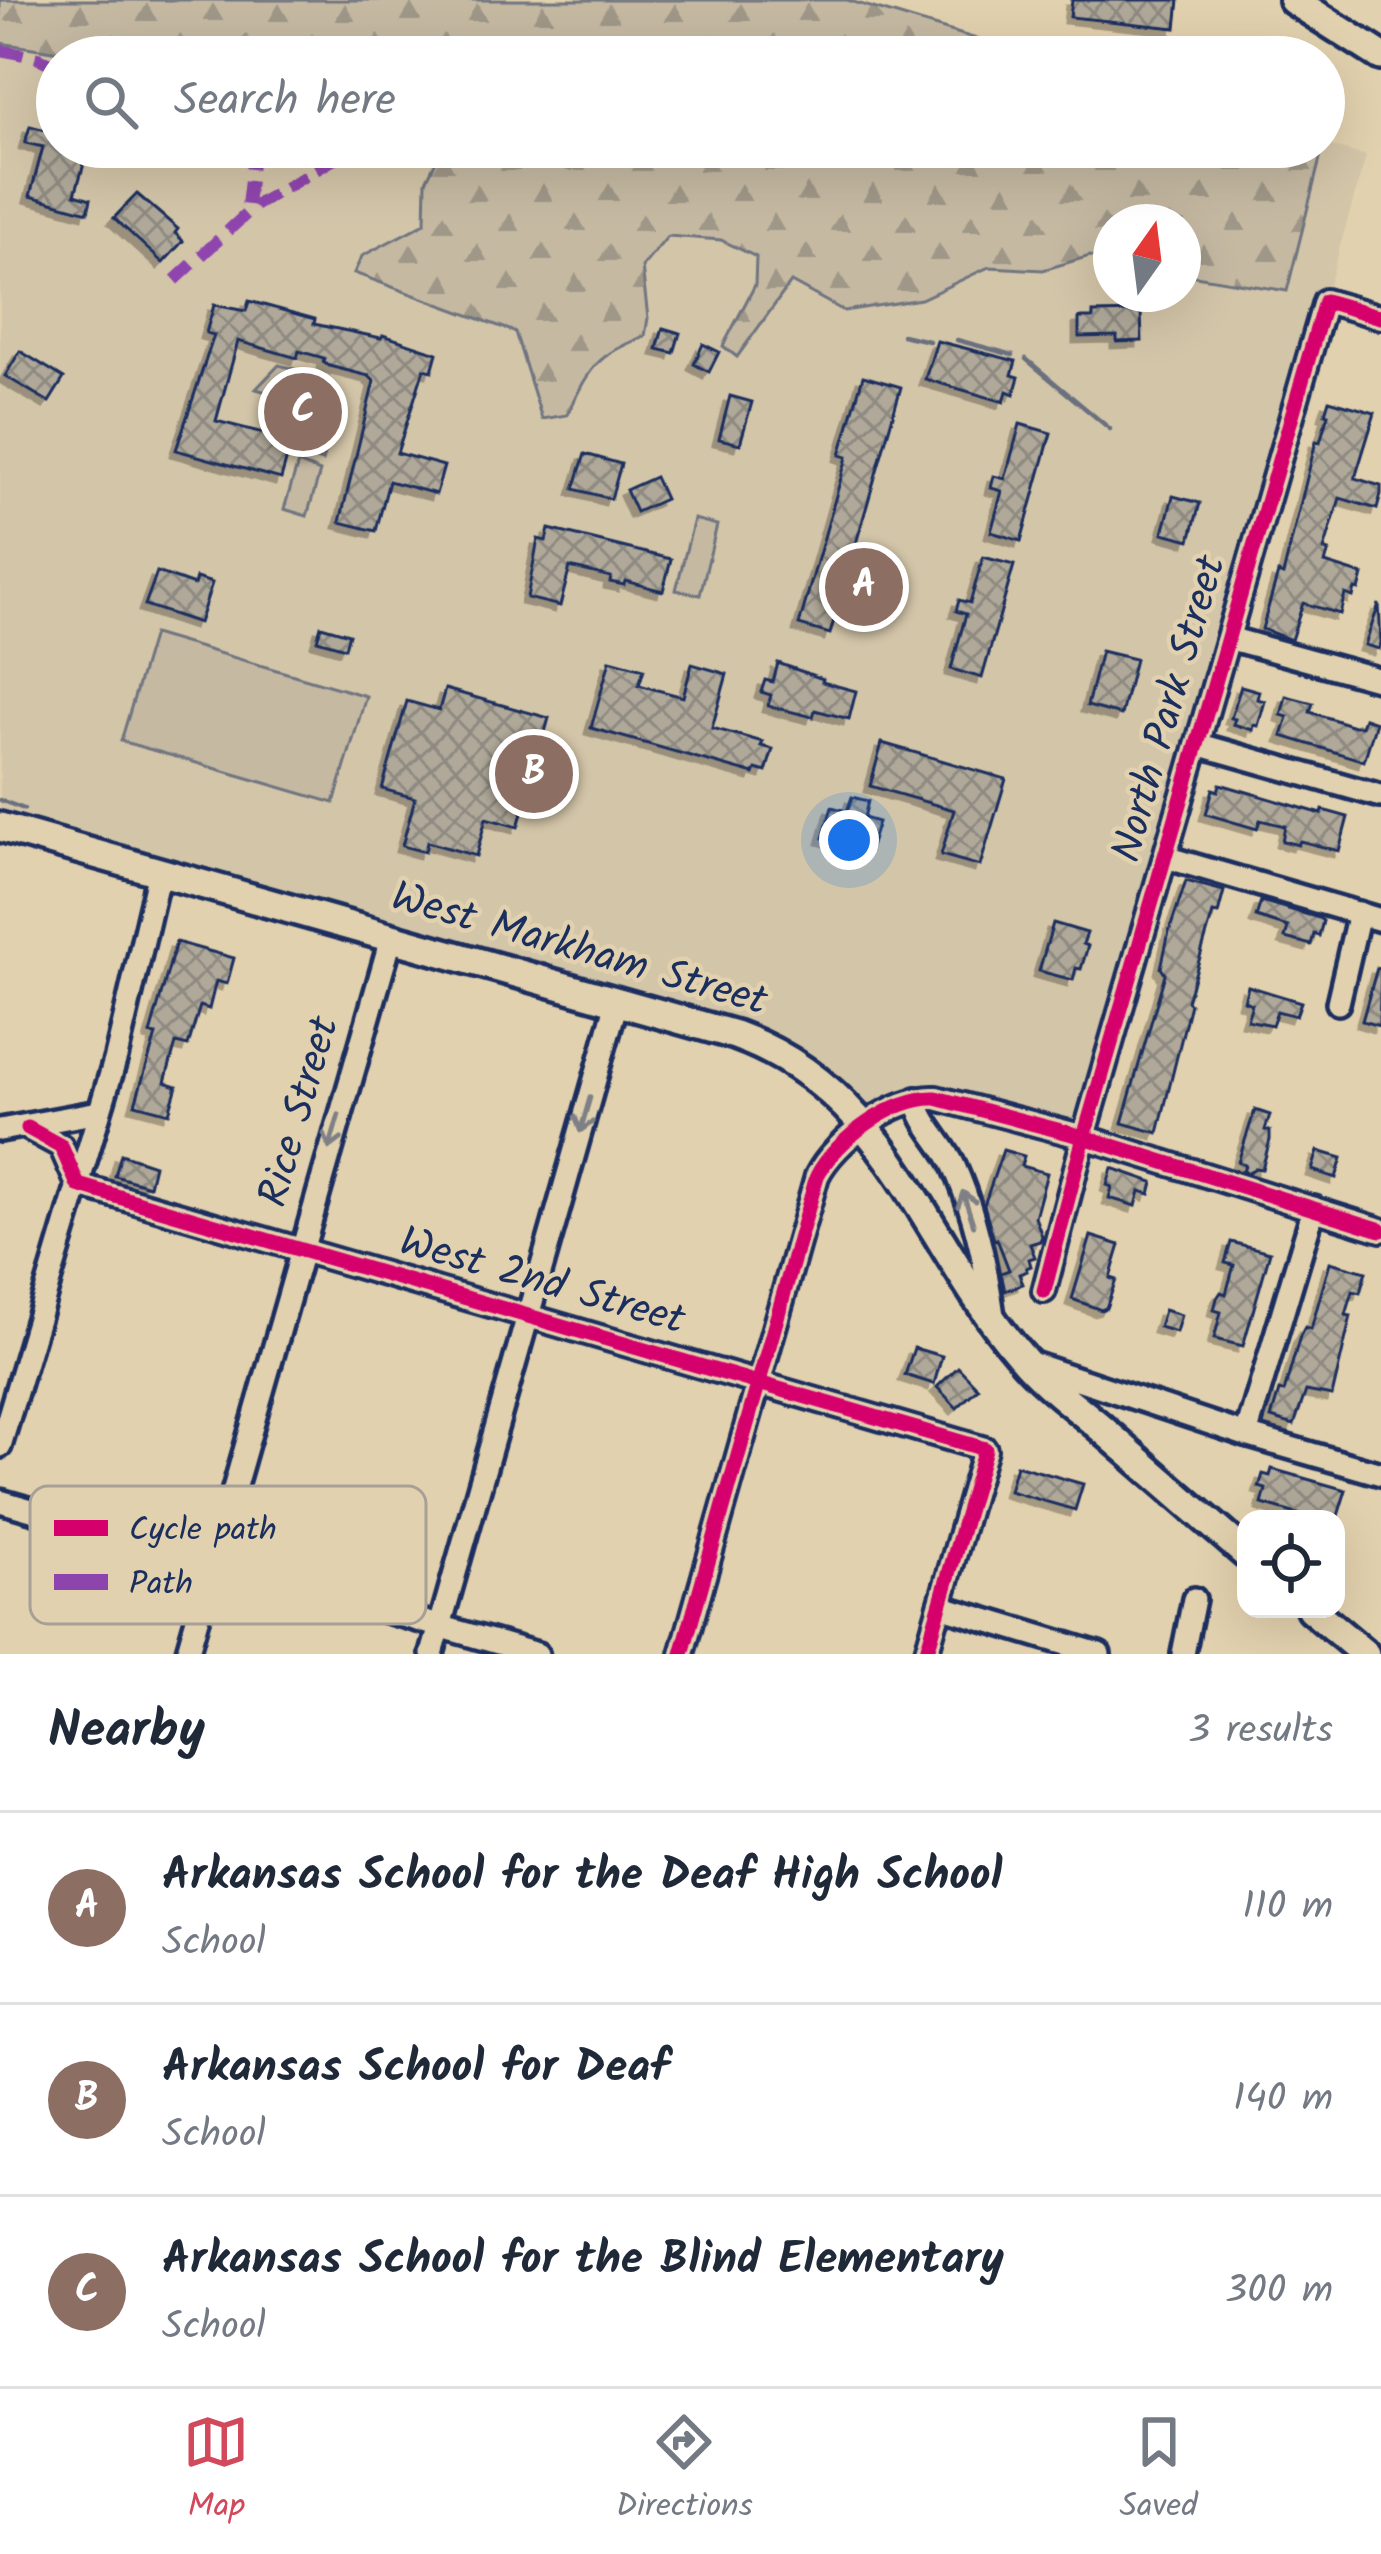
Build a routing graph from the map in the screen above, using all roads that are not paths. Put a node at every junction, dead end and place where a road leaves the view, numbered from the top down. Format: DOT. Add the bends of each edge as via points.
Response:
graph roads {
  1 [pos="1293,0"];
  2 [pos="1381,56"];
  3 [pos="1381,317"];
  4 [pos="1228,638"];
  5 [pos="1381,680"];
  6 [pos="1197,744"];
  7 [pos="1381,796"];
  8 [pos="0,826"];
  9 [pos="1165,857"];
  10 [pos="159,872"];
  11 [pos="1370,917"];
  12 [pos="391,939"];
  13 [pos="617,1002"];
  14 [pos="1338,1003"];
  15 [pos="917,1099"];
  16 [pos="99,1112"];
  17 [pos="865,1127"];
  18 [pos="28,1128"];
  19 [pos="0,1130"];
  20 [pos="1084,1138"];
  21 [pos="78,1185"];
  22 [pos="1314,1208"];
  23 [pos="1381,1230"];
  24 [pos="301,1250"];
  25 [pos="1044,1291"];
  26 [pos="526,1316"];
  27 [pos="994,1322"];
  28 [pos="1024,1361"];
  29 [pos="757,1383"];
  30 [pos="1246,1435"];
  31 [pos="0,1446"];
  32 [pos="1381,1474"];
  33 [pos="234,1486"];
  34 [pos="0,1501"];
  35 [pos="30,1510"];
  36 [pos="1237,1546"];
  37 [pos="1194,1599"];
  38 [pos="940,1606"];
  39 [pos="1322,1618"];
  40 [pos="426,1622"];
  41 [pos="196,1624"];
  42 [pos="440,1626"];
  43 [pos="188,1654"];
  44 [pos="432,1654"];
  45 [pos="537,1654"];
  46 [pos="682,1654"];
  47 [pos="926,1654"];
  48 [pos="1100,1654"];
  49 [pos="1183,1654"];
  50 [pos="1365,1654"];
  1 -- 2 [label="main road"];
  3 -- 4 [label="street, North Park Street" via="1325,302"];
  4 -- 5 [label="street"];
  4 -- 6 [label="street, North Park Street"];
  6 -- 7 [label="street"];
  6 -- 9 [label="street, North Park Street"];
  8 -- 10 [label="main road, West Markham Street"];
  9 -- 11 [label="street"];
  9 -- 20 [label="street, North Park Street"];
  10 -- 12 [label="main road, West Markham Street"];
  10 -- 16 [label="street"];
  11 -- 14 [label="street"];
  12 -- 13 [label="main road, West Markham Street"];
  12 -- 24 [label="street, Rice Street, one-way"];
  13 -- 17 [label="main road, West Markham Street" via="789,1057"];
  13 -- 26 [label="street, one-way"];
  15 -- 17 [label="street"];
  15 -- 20 [label="street" via="945,1099"];
  27 -- 15 [label="street, one-way" via="959,1179"];
  16 -- 18 [label="street"];
  16 -- 21 [label="street"];
  17 -- 27 [label="main road, West Markham Street"];
  17 -- 29 [label="street" via="830,1153 817,1176"];
  18 -- 19 [label="street"];
  18 -- 21 [label="street" via="61,1146"];
  20 -- 22 [label="street"];
  20 -- 25 [label="street, North Park Street"];
  21 -- 24 [label="street, West 2nd Street"];
  21 -- 31 [label="street"];
  22 -- 23 [label="street"];
  22 -- 30 [label="street"];
  24 -- 26 [label="street, West 2nd Street"];
  24 -- 33 [label="street, Rice Street"];
  26 -- 29 [label="street, West 2nd Street"];
  26 -- 42 [label="street"];
  27 -- 28 [label="main road, West Markham Street"];
  28 -- 30 [label="street"];
  28 -- 36 [label="main road, West Markham Street"];
  29 -- 38 [label="street, West 2nd Street" via="985,1449"];
  29 -- 46 [label="street"];
  30 -- 32 [label="street"];
  34 -- 35 [label="street"];
  37 -- 49 [label="street"];
  38 -- 47 [label="street"];
  38 -- 48 [label="street"];
  39 -- 50 [label="main road"];
  40 -- 42 [label="street"];
  41 -- 43 [label="street, Rice Street"];
  42 -- 44 [label="street"];
  42 -- 45 [label="street"];
}
